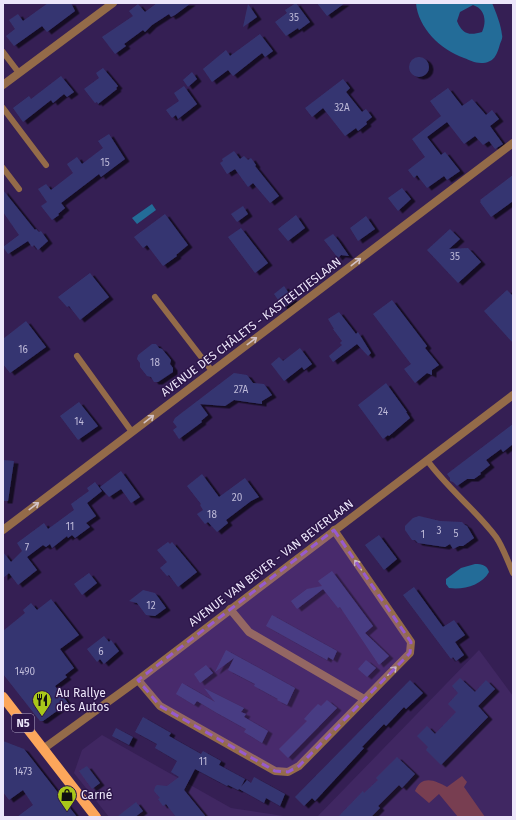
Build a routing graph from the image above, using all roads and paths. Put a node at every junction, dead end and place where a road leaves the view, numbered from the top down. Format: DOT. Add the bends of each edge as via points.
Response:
graph roads {
  1 [pos="113,3"];
  2 [pos="3,52"];
  3 [pos="19,73"];
  4 [pos="3,86"];
  5 [pos="3,108"];
  6 [pos="513,143"];
  7 [pos="46,165"];
  8 [pos="3,168"];
  9 [pos="19,189"];
  10 [pos="155,297"];
  11 [pos="77,356"];
  12 [pos="212,371"];
  13 [pos="513,396"];
  14 [pos="132,432"];
  15 [pos="427,460"];
  16 [pos="3,530"];
  17 [pos="334,530"];
  18 [pos="513,574"];
  19 [pos="230,609"];
  20 [pos="138,680"];
  21 [pos="3,697"];
  22 [pos="364,699"];
  23 [pos="43,749"];
  24 [pos="96,817"];
  1 -- 3 [label="street"];
  2 -- 3 [label="lane"];
  3 -- 4 [label="street"];
  5 -- 7 [label="lane"];
  12 -- 6 [label="street, AVENUE DES CHÂLETS - KASTEELTJESLAAN, one-way"];
  8 -- 9 [label="lane"];
  10 -- 12 [label="lane"];
  11 -- 14 [label="lane"];
  14 -- 12 [label="street, AVENUE DES CHÂLETS - KASTEELTJESLAAN, one-way"];
  13 -- 15 [label="street, AVENUE VAN BEVER - VAN BEVERLAAN"];
  16 -- 14 [label="street, AVENUE DES CHÂLETS - KASTEELTJESLAAN, one-way"];
  15 -- 17 [label="street, AVENUE VAN BEVER - VAN BEVERLAAN"];
  15 -- 18 [label="lane" via="439,477 497,538"];
  17 -- 19 [label="street, AVENUE VAN BEVER - VAN BEVERLAAN"];
  22 -- 17 [label="street, one-way" via="410,653 412,642"];
  19 -- 20 [label="street, AVENUE VAN BEVER - VAN BEVERLAAN"];
  19 -- 22 [label="street" via="249,632"];
  20 -- 22 [label="street" via="160,706 276,771 288,772 299,766"];
  20 -- 23 [label="street, AVENUE VAN BEVER - VAN BEVERLAAN"];
  21 -- 23 [label="main road, N5"];
  23 -- 24 [label="main road, N5"];
}
